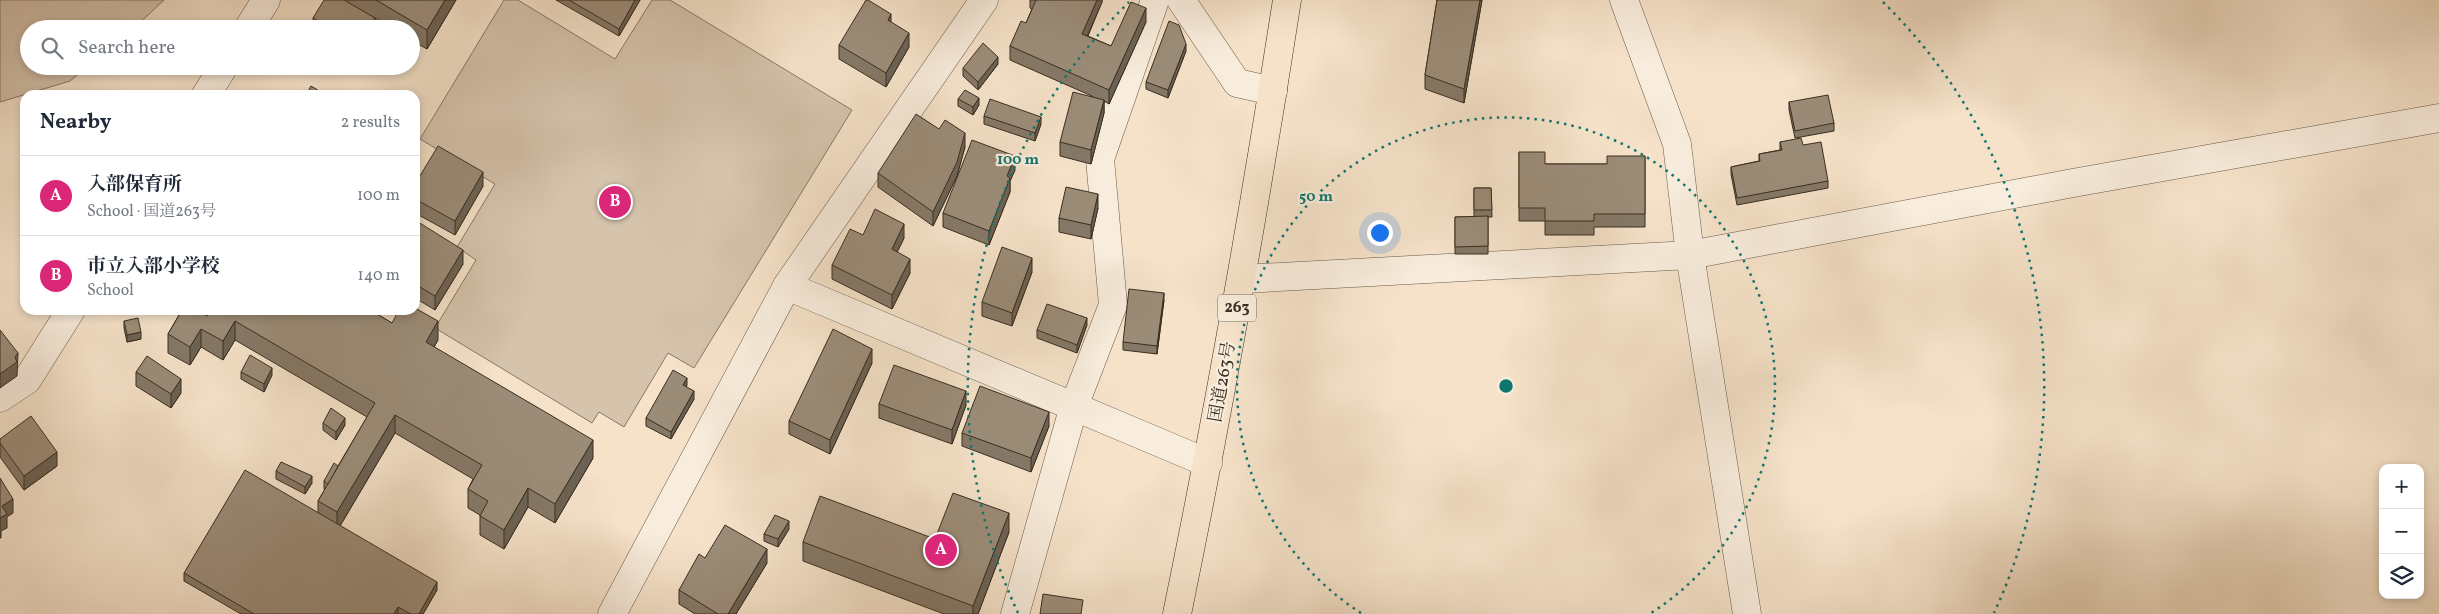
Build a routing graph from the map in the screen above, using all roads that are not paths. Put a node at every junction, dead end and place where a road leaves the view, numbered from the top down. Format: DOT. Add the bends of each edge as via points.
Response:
graph roads {
  1 [pos="266,0"];
  2 [pos="984,0"];
  3 [pos="1155,0"];
  4 [pos="1181,0"];
  5 [pos="1287,0"];
  6 [pos="1624,0"];
  7 [pos="254,20"];
  8 [pos="218,75"];
  9 [pos="209,90"];
  10 [pos="1273,91"];
  11 [pos="2439,118"];
  12 [pos="1690,256"];
  13 [pos="1242,279"];
  14 [pos="786,286"];
  15 [pos="68,315"];
  16 [pos="0,398"];
  17 [pos="1074,406"];
  18 [pos="1208,463"];
  19 [pos="612,614"];
  20 [pos="1015,614"];
  21 [pos="1177,614"];
  22 [pos="1747,614"];
  1 -- 7 [label="street"];
  2 -- 14 [label="street"];
  3 -- 17 [label="street" via="1100,159 1114,305"];
  4 -- 10 [label="street" via="1237,83"];
  5 -- 10 [label="highway, 国道263号 / 263"];
  6 -- 12 [label="street" via="1677,144"];
  8 -- 9 [label="street"];
  10 -- 13 [label="highway, 国道263号 / 263"];
  11 -- 12 [label="street"];
  12 -- 13 [label="street"];
  12 -- 22 [label="street"];
  13 -- 18 [label="highway, 国道263号 / 263"];
  14 -- 17 [label="street"];
  14 -- 19 [label="street"];
  15 -- 16 [label="street" via="27,380"];
  17 -- 18 [label="street"];
  17 -- 20 [label="street"];
  18 -- 21 [label="highway, 国道263号 / 263"];
}
